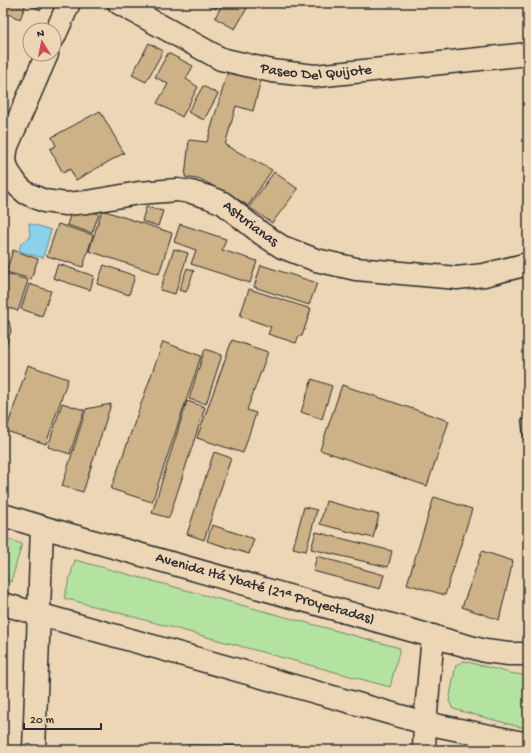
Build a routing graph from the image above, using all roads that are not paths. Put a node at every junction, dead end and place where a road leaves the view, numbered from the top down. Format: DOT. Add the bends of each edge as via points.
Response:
graph roads {
  1 [pos="69,3"];
  2 [pos="119,3"];
  3 [pos="61,22"];
  4 [pos="528,54"];
  5 [pos="44,62"];
  6 [pos="528,264"];
  7 [pos="3,515"];
  8 [pos="42,527"];
  9 [pos="3,604"];
  10 [pos="38,614"];
  11 [pos="433,636"];
  12 [pos="528,654"];
  13 [pos="425,722"];
  14 [pos="528,744"];
  15 [pos="34,750"];
  16 [pos="424,750"];
  1 -- 3 [label="street"];
  2 -- 4 [label="street, Paseo Del Quijote" via="221,59 272,71 315,76"];
  5 -- 6 [label="street, Asturianas" via="7,146 5,157 9,173 18,186 26,193 44,201 66,204 138,193 177,190 191,192 223,203 282,247 316,260 356,270 457,278 484,276"];
  7 -- 8 [label="street, Avenida Itá Ybaté (21ª Proyectadas)"];
  8 -- 10 [label="street"];
  8 -- 11 [label="street, Avenida Itá Ybaté (21ª Proyectadas)"];
  9 -- 10 [label="street"];
  10 -- 13 [label="street"];
  10 -- 15 [label="street"];
  11 -- 12 [label="street, Avenida Itá Ybaté (21ª Proyectadas)" via="485,651"];
  11 -- 13 [label="street"];
  13 -- 14 [label="street"];
  13 -- 16 [label="street"];
}
